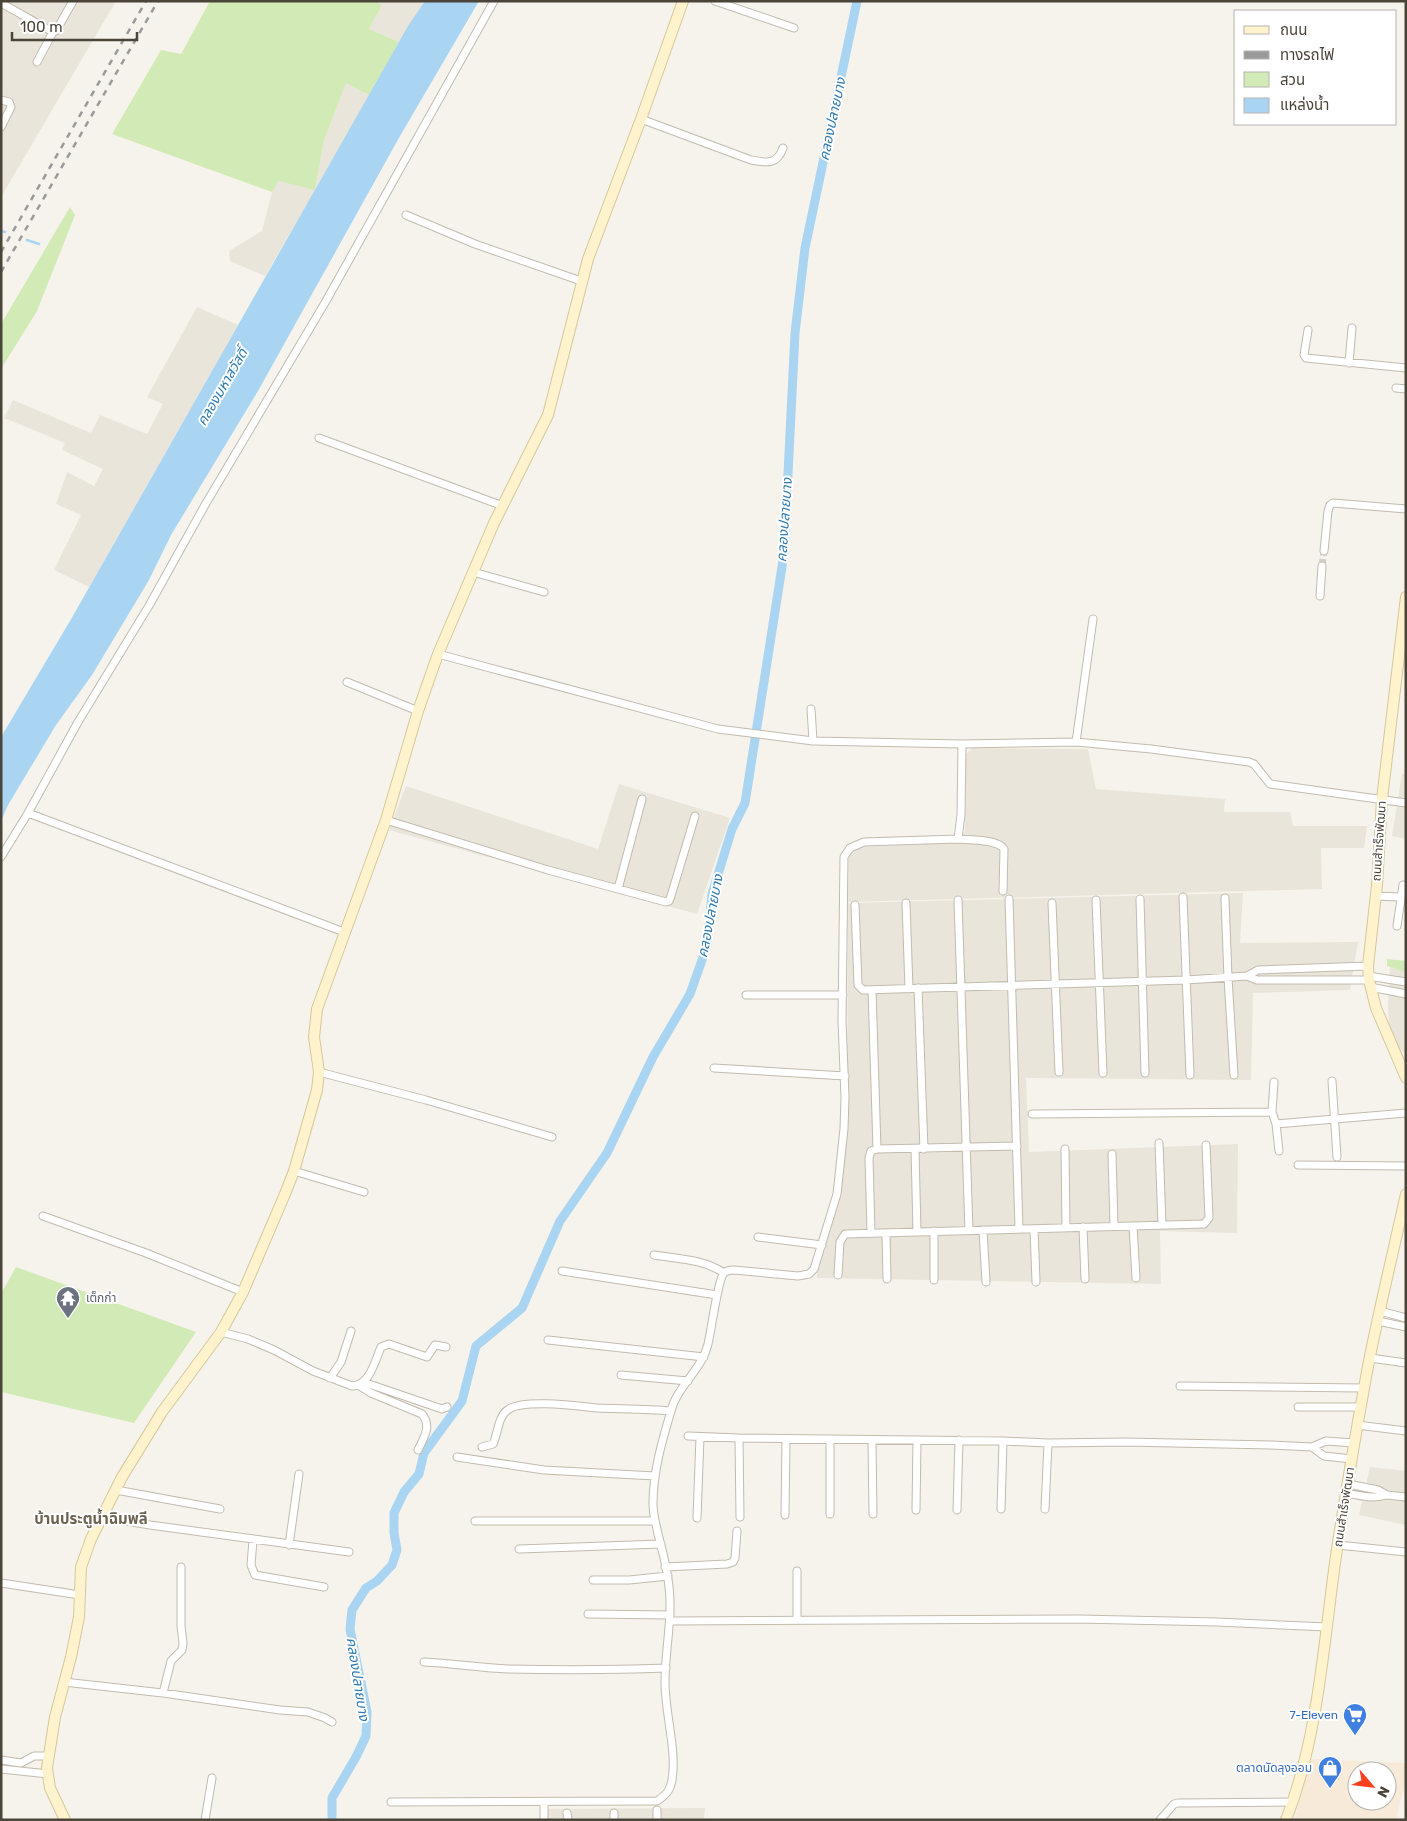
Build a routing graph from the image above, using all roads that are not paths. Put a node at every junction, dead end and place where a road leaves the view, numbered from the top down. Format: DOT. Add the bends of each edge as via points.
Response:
graph roads {
  1 [pos="73,1"];
  2 [pos="494,1"];
  3 [pos="683,1"];
  4 [pos="715,1"];
  5 [pos="1,2"];
  6 [pos="794,28"];
  7 [pos="53,32"];
  8 [pos="37,62"];
  9 [pos="1,100"];
  10 [pos="641,119"];
  11 [pos="1,127"];
  12 [pos="784,148"];
  13 [pos="406,215"];
  14 [pos="581,282"];
  15 [pos="1352,328"];
  16 [pos="1308,330"];
  17 [pos="1349,363"];
  18 [pos="1406,368"];
  19 [pos="1396,388"];
  20 [pos="1406,389"];
  21 [pos="319,438"];
  22 [pos="503,506"];
  23 [pos="1406,509"];
  24 [pos="1324,551"];
  25 [pos="1322,566"];
  26 [pos="473,572"];
  27 [pos="544,592"];
  28 [pos="1320,596"];
  29 [pos="1406,597"];
  30 [pos="1093,619"];
  31 [pos="438,654"];
  32 [pos="347,682"];
  33 [pos="812,709"];
  34 [pos="418,711"];
  35 [pos="813,741"];
  36 [pos="1076,742"];
  37 [pos="962,744"];
  38 [pos="642,799"];
  39 [pos="1386,800"];
  40 [pos="1404,803"];
  41 [pos="28,813"];
  42 [pos="695,816"];
  43 [pos="386,820"];
  44 [pos="958,839"];
  45 [pos="1,857"];
  46 [pos="1403,885"];
  47 [pos="618,889"];
  48 [pos="1003,891"];
  49 [pos="1384,896"];
  50 [pos="1183,897"];
  51 [pos="1401,897"];
  52 [pos="1225,898"];
  53 [pos="1008,899"];
  54 [pos="1140,899"];
  55 [pos="958,900"];
  56 [pos="1096,900"];
  57 [pos="906,903"];
  58 [pos="1052,903"];
  59 [pos="855,905"];
  60 [pos="1398,926"];
  61 [pos="344,932"];
  62 [pos="1295,969"];
  63 [pos="1247,976"];
  64 [pos="1369,977"];
  65 [pos="1228,978"];
  66 [pos="1186,980"];
  67 [pos="1295,980"];
  68 [pos="1142,982"];
  69 [pos="1406,982"];
  70 [pos="1099,983"];
  71 [pos="1055,984"];
  72 [pos="1012,986"];
  73 [pos="918,988"];
  74 [pos="961,988"];
  75 [pos="909,989"];
  76 [pos="872,990"];
  77 [pos="746,994"];
  78 [pos="843,994"];
  79 [pos="1406,994"];
  80 [pos="714,1068"];
  81 [pos="319,1072"];
  82 [pos="1059,1072"];
  83 [pos="1103,1073"];
  84 [pos="1145,1073"];
  85 [pos="1190,1075"];
  86 [pos="1234,1075"];
  87 [pos="844,1076"];
  88 [pos="1406,1078"];
  89 [pos="1332,1081"];
  90 [pos="1274,1082"];
  91 [pos="1272,1112"];
  92 [pos="1406,1113"];
  93 [pos="1032,1114"];
  94 [pos="1336,1120"];
  95 [pos="1276,1124"];
  96 [pos="552,1137"];
  97 [pos="1159,1143"];
  98 [pos="1206,1145"];
  99 [pos="1017,1146"];
  100 [pos="968,1147"];
  101 [pos="877,1149"];
  102 [pos="915,1149"];
  103 [pos="924,1149"];
  104 [pos="1065,1149"];
  105 [pos="1279,1151"];
  106 [pos="1112,1154"];
  107 [pos="1336,1157"];
  108 [pos="1298,1165"];
  109 [pos="1406,1166"];
  110 [pos="294,1171"];
  111 [pos="364,1192"];
  112 [pos="1406,1194"];
  113 [pos="43,1216"];
  114 [pos="1162,1225"];
  115 [pos="1114,1226"];
  116 [pos="1133,1226"];
  117 [pos="1083,1227"];
  118 [pos="1066,1228"];
  119 [pos="1019,1229"];
  120 [pos="1034,1229"];
  121 [pos="983,1230"];
  122 [pos="934,1231"];
  123 [pos="969,1231"];
  124 [pos="917,1232"];
  125 [pos="871,1233"];
  126 [pos="886,1233"];
  127 [pos="758,1237"];
  128 [pos="822,1246"];
  129 [pos="654,1255"];
  130 [pos="562,1271"];
  131 [pos="724,1273"];
  132 [pos="838,1275"];
  133 [pos="1136,1278"];
  134 [pos="887,1279"];
  135 [pos="1085,1279"];
  136 [pos="934,1280"];
  137 [pos="986,1282"];
  138 [pos="1036,1282"];
  139 [pos="242,1292"];
  140 [pos="717,1295"];
  141 [pos="1379,1316"];
  142 [pos="1406,1318"];
  143 [pos="1406,1327"];
  144 [pos="351,1331"];
  145 [pos="221,1332"];
  146 [pos="548,1340"];
  147 [pos="446,1347"];
  148 [pos="704,1357"];
  149 [pos="1370,1358"];
  150 [pos="1406,1363"];
  151 [pos="621,1375"];
  152 [pos="330,1378"];
  153 [pos="688,1381"];
  154 [pos="360,1384"];
  155 [pos="1180,1386"];
  156 [pos="1364,1388"];
  157 [pos="447,1406"];
  158 [pos="1298,1407"];
  159 [pos="1361,1407"];
  160 [pos="670,1411"];
  161 [pos="1357,1425"];
  162 [pos="1406,1431"];
  163 [pos="688,1436"];
  164 [pos="700,1437"];
  165 [pos="739,1438"];
  166 [pos="786,1439"];
  167 [pos="830,1439"];
  168 [pos="872,1440"];
  169 [pos="917,1440"];
  170 [pos="959,1440"];
  171 [pos="1003,1441"];
  172 [pos="1048,1443"];
  173 [pos="1354,1443"];
  174 [pos="482,1447"];
  175 [pos="1312,1448"];
  176 [pos="418,1450"];
  177 [pos="457,1457"];
  178 [pos="1352,1459"];
  179 [pos="299,1474"];
  180 [pos="655,1476"];
  181 [pos="1347,1489"];
  182 [pos="116,1490"];
  183 [pos="1406,1497"];
  184 [pos="220,1509"];
  185 [pos="1045,1509"];
  186 [pos="916,1510"];
  187 [pos="957,1510"];
  188 [pos="1000,1510"];
  189 [pos="830,1514"];
  190 [pos="872,1514"];
  191 [pos="785,1515"];
  192 [pos="102,1517"];
  193 [pos="697,1518"];
  194 [pos="740,1518"];
  195 [pos="475,1521"];
  196 [pos="654,1521"];
  197 [pos="737,1531"];
  198 [pos="253,1540"];
  199 [pos="661,1544"];
  200 [pos="289,1545"];
  201 [pos="1338,1545"];
  202 [pos="519,1549"];
  203 [pos="349,1552"];
  204 [pos="1406,1552"];
  205 [pos="181,1567"];
  206 [pos="666,1567"];
  207 [pos="797,1571"];
  208 [pos="668,1576"];
  209 [pos="594,1580"];
  210 [pos="1,1583"];
  211 [pos="324,1587"];
  212 [pos="80,1595"];
  213 [pos="588,1614"];
  214 [pos="670,1618"];
  215 [pos="797,1620"];
  216 [pos="1327,1627"];
  217 [pos="424,1662"];
  218 [pos="666,1668"];
  219 [pos="64,1682"];
  220 [pos="163,1693"];
  221 [pos="332,1722"];
  222 [pos="49,1756"];
  223 [pos="1,1760"];
  224 [pos="1,1769"];
  225 [pos="48,1774"];
  226 [pos="212,1778"];
  227 [pos="391,1802"];
  228 [pos="544,1802"];
  229 [pos="1294,1802"];
  230 [pos="657,1810"];
  231 [pos="65,1820"];
  232 [pos="205,1820"];
  233 [pos="544,1820"];
  234 [pos="657,1820"];
  235 [pos="1160,1820"];
  236 [pos="1286,1820"];
  1 -- 7 [label="street"];
  2 -- 41 [label="street" via="331,292 78,722"];
  3 -- 10 [label="street"];
  4 -- 6 [label="street"];
  5 -- 7 [label="street"];
  7 -- 8 [label="street"];
  9 -- 11 [label="street" via="9,102 12,107"];
  10 -- 12 [label="street" via="751,160 776,161"];
  10 -- 14 [label="street"];
  13 -- 14 [label="street" via="474,244"];
  14 -- 22 [label="street" via="548,415"];
  15 -- 17 [label="street"];
  16 -- 17 [label="street" via="1306,358"];
  17 -- 18 [label="street"];
  19 -- 20 [label="street"];
  21 -- 22 [label="street"];
  22 -- 26 [label="street"];
  23 -- 24 [label="street" via="1330,505"];
  25 -- 28 [label="street"];
  26 -- 27 [label="street"];
  26 -- 31 [label="street"];
  29 -- 39 [label="street, ถนนสำเร็จพัฒนา"];
  30 -- 36 [label="street"];
  31 -- 34 [label="street"];
  31 -- 35 [label="street" via="718,729"];
  32 -- 34 [label="street"];
  33 -- 35 [label="street"];
  34 -- 43 [label="street"];
  35 -- 37 [label="street"];
  36 -- 37 [label="street"];
  36 -- 39 [label="street" via="1249,762 1270,784"];
  37 -- 44 [label="street"];
  38 -- 47 [label="street"];
  39 -- 40 [label="street"];
  39 -- 49 [label="street, ถนนสำเร็จพัฒนา"];
  41 -- 45 [label="street"];
  41 -- 61 [label="street"];
  42 -- 47 [label="street" via="669,900 660,902"];
  43 -- 47 [label="street"];
  43 -- 61 [label="street"];
  44 -- 48 [label="street" via="1003,846"];
  44 -- 78 [label="street" via="864,842 846,852 843,867"];
  46 -- 51 [label="street"];
  49 -- 51 [label="street"];
  49 -- 64 [label="street, ถนนสำเร็จพัฒนา"];
  50 -- 66 [label="street"];
  51 -- 60 [label="street"];
  52 -- 65 [label="street"];
  53 -- 72 [label="street"];
  54 -- 68 [label="street"];
  55 -- 74 [label="street"];
  56 -- 70 [label="street"];
  57 -- 75 [label="street"];
  58 -- 71 [label="street"];
  59 -- 76 [label="street" via="858,985 863,990"];
  61 -- 81 [label="street" via="314,1024"];
  62 -- 63 [label="street" via="1258,970"];
  62 -- 64 [label="street"];
  62 -- 67 [label="street"];
  63 -- 65 [label="street"];
  63 -- 67 [label="street" via="1257,980"];
  64 -- 67 [label="street"];
  64 -- 69 [label="street"];
  64 -- 79 [label="street"];
  64 -- 88 [label="street, ถนนสำเร็จพัฒนา" via="1376,1008"];
  65 -- 66 [label="street"];
  65 -- 86 [label="street"];
  66 -- 68 [label="street"];
  66 -- 85 [label="street"];
  68 -- 70 [label="street"];
  68 -- 84 [label="street"];
  70 -- 71 [label="street"];
  70 -- 83 [label="street"];
  71 -- 72 [label="street"];
  71 -- 82 [label="street"];
  72 -- 74 [label="street"];
  72 -- 99 [label="street"];
  73 -- 74 [label="street"];
  73 -- 75 [label="street"];
  73 -- 103 [label="street"];
  74 -- 100 [label="street"];
  75 -- 76 [label="street"];
  76 -- 101 [label="street"];
  77 -- 78 [label="street"];
  78 -- 87 [label="street"];
  80 -- 87 [label="street"];
  81 -- 96 [label="street"];
  81 -- 110 [label="street"];
  87 -- 128 [label="street" via="840,1171"];
  89 -- 94 [label="street"];
  90 -- 91 [label="street"];
  91 -- 93 [label="street"];
  91 -- 95 [label="street"];
  92 -- 94 [label="street"];
  94 -- 95 [label="street"];
  94 -- 107 [label="street"];
  95 -- 105 [label="street"];
  97 -- 114 [label="street"];
  98 -- 114 [label="street" via="1208,1222"];
  99 -- 100 [label="street"];
  99 -- 119 [label="street"];
  100 -- 103 [label="street"];
  100 -- 123 [label="street"];
  101 -- 102 [label="street"];
  101 -- 125 [label="street" via="871,1151 869,1158"];
  102 -- 103 [label="street"];
  102 -- 124 [label="street"];
  104 -- 118 [label="street"];
  106 -- 115 [label="street"];
  108 -- 109 [label="street"];
  110 -- 111 [label="street"];
  110 -- 139 [label="street"];
  112 -- 141 [label="street, ถนนสำเร็จพัฒนา"];
  113 -- 139 [label="street"];
  114 -- 116 [label="street"];
  115 -- 116 [label="street"];
  115 -- 117 [label="street"];
  116 -- 133 [label="street"];
  117 -- 118 [label="street"];
  117 -- 135 [label="street"];
  118 -- 120 [label="street"];
  119 -- 120 [label="street"];
  119 -- 121 [label="street"];
  120 -- 138 [label="street"];
  121 -- 123 [label="street"];
  121 -- 137 [label="street"];
  122 -- 123 [label="street"];
  122 -- 124 [label="street"];
  122 -- 136 [label="street"];
  124 -- 126 [label="street"];
  125 -- 126 [label="street"];
  125 -- 132 [label="street" via="845,1234 842,1237"];
  126 -- 134 [label="street"];
  127 -- 128 [label="street"];
  128 -- 131 [label="street" via="809,1274 798,1276 734,1270"];
  129 -- 131 [label="street" via="699,1262"];
  130 -- 140 [label="street"];
  131 -- 140 [label="street"];
  139 -- 145 [label="street"];
  140 -- 148 [label="street"];
  141 -- 142 [label="street"];
  141 -- 143 [label="street"];
  141 -- 149 [label="street, ถนนสำเร็จพัฒนา"];
  144 -- 152 [label="street" via="341,1362"];
  145 -- 152 [label="street" via="248,1339"];
  145 -- 182 [label="street" via="162,1412"];
  146 -- 148 [label="street"];
  147 -- 154 [label="street" via="435,1345 427,1357 385,1345 381,1347 367,1378"];
  148 -- 153 [label="street"];
  149 -- 150 [label="street"];
  149 -- 156 [label="street, ถนนสำเร็จพัฒนา"];
  151 -- 153 [label="street"];
  152 -- 154 [label="street" via="352,1386"];
  153 -- 160 [label="street" via="675,1397"];
  154 -- 157 [label="street" via="442,1409"];
  154 -- 176 [label="street" via="371,1394 422,1414 428,1429"];
  155 -- 156 [label="street"];
  156 -- 159 [label="street, ถนนสำเร็จพัฒนา"];
  158 -- 159 [label="street"];
  159 -- 161 [label="street, ถนนสำเร็จพัฒนา"];
  160 -- 174 [label="street" via="557,1404 515,1407 504,1414 493,1444"];
  160 -- 180 [label="street"];
  161 -- 162 [label="street"];
  161 -- 173 [label="street, ถนนสำเร็จพัฒนา"];
  163 -- 164 [label="street"];
  164 -- 165 [label="street"];
  164 -- 193 [label="street"];
  165 -- 166 [label="street"];
  165 -- 194 [label="street"];
  166 -- 167 [label="street"];
  166 -- 191 [label="street"];
  167 -- 168 [label="street"];
  167 -- 189 [label="street"];
  168 -- 169 [label="street"];
  168 -- 190 [label="street"];
  169 -- 170 [label="street"];
  169 -- 186 [label="street"];
  170 -- 171 [label="street"];
  170 -- 187 [label="street"];
  171 -- 172 [label="street"];
  171 -- 188 [label="street"];
  172 -- 175 [label="street"];
  172 -- 185 [label="street"];
  173 -- 175 [label="street" via="1326,1441"];
  173 -- 178 [label="street, ถนนสำเร็จพัฒนา"];
  175 -- 178 [label="street" via="1324,1456"];
  177 -- 180 [label="street" via="544,1470"];
  178 -- 181 [label="street, ถนนสำเร็จพัฒนา"];
  179 -- 200 [label="street"];
  180 -- 196 [label="street"];
  181 -- 183 [label="street" via="1372,1497 1387,1494"];
  181 -- 201 [label="street, ถนนสำเร็จพัฒนา"];
  182 -- 184 [label="street"];
  182 -- 192 [label="street"];
  192 -- 198 [label="street"];
  192 -- 212 [label="street" via="81,1567"];
  195 -- 196 [label="street"];
  196 -- 199 [label="street"];
  197 -- 206 [label="street" via="733,1562"];
  198 -- 200 [label="street"];
  198 -- 211 [label="street" via="251,1565 255,1575"];
  199 -- 202 [label="street"];
  199 -- 206 [label="street"];
  200 -- 203 [label="street"];
  201 -- 204 [label="street"];
  201 -- 216 [label="street, ถนนสำเร็จพัฒนา"];
  205 -- 220 [label="street" via="183,1643 182,1650 170,1661"];
  206 -- 208 [label="street"];
  207 -- 215 [label="street"];
  208 -- 209 [label="street"];
  208 -- 214 [label="street"];
  210 -- 212 [label="street"];
  212 -- 219 [label="street"];
  213 -- 214 [label="street"];
  214 -- 215 [label="street"];
  214 -- 218 [label="street"];
  215 -- 216 [label="street" via="1079,1619"];
  216 -- 229 [label="street, ถนนสำเร็จพัฒนา" via="1307,1754"];
  217 -- 218 [label="street" via="507,1669 591,1671"];
  218 -- 228 [label="street" via="673,1774 667,1794 657,1801"];
  219 -- 220 [label="street"];
  219 -- 222 [label="street"];
  220 -- 221 [label="street" via="308,1712"];
  222 -- 223 [label="street" via="34,1756 21,1763"];
  222 -- 225 [label="street"];
  224 -- 225 [label="street"];
  225 -- 231 [label="street" via="50,1788"];
  226 -- 232 [label="street"];
  227 -- 228 [label="street"];
  228 -- 233 [label="street"];
  229 -- 235 [label="street" via="1178,1803"];
  229 -- 236 [label="street, ถนนสำเร็จพัฒนา"];
  230 -- 234 [label="street"];
}
